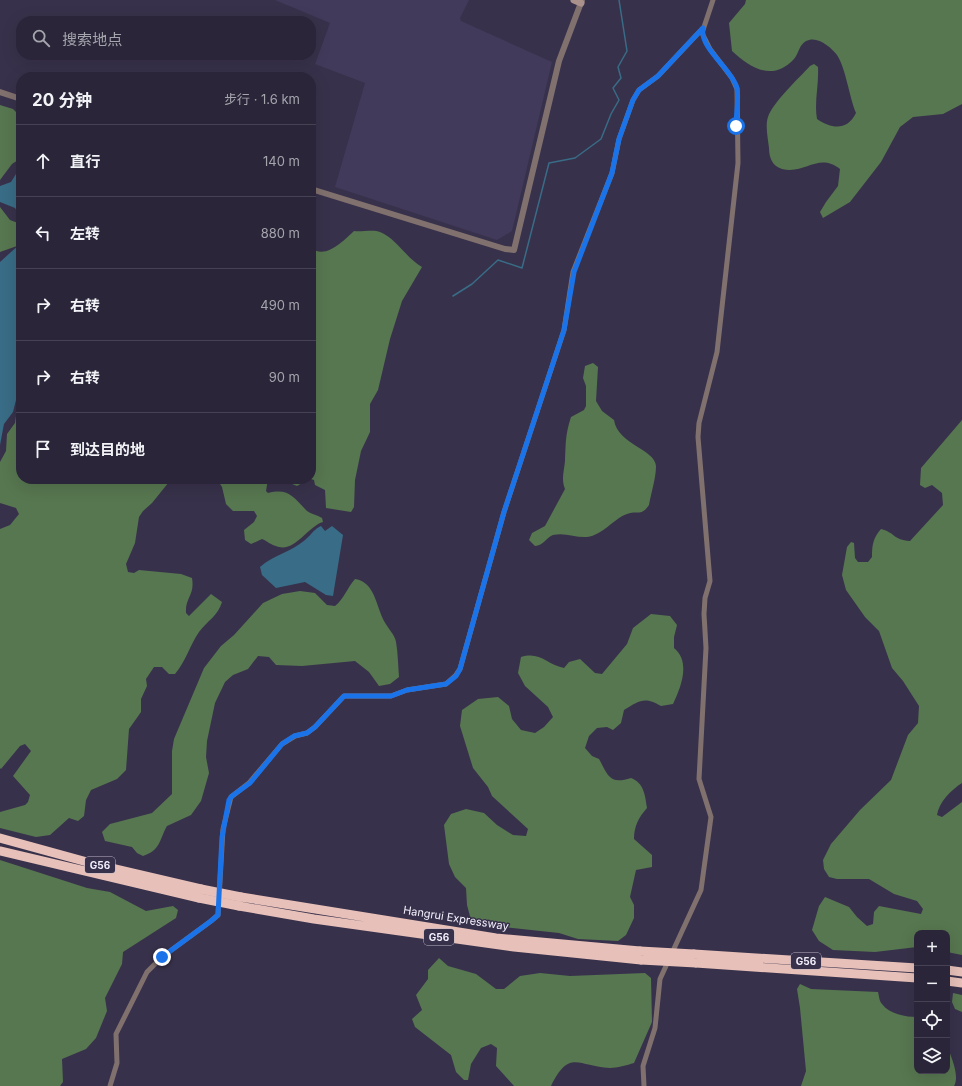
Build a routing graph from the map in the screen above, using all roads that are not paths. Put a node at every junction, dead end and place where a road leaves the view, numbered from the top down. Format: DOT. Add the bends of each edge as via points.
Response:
graph roads {
  1 [pos="714,0"];
  2 [pos="579,1"];
  3 [pos="703,28"];
  4 [pos="0,92"];
  5 [pos="16,97"];
  6 [pos="316,191"];
  7 [pos="0,838"];
  8 [pos="0,851"];
  9 [pos="200,894"];
  10 [pos="641,955"];
  11 [pos="695,959"];
  12 [pos="914,968"];
  13 [pos="950,970"];
  14 [pos="962,972"];
  15 [pos="914,978"];
  16 [pos="950,981"];
  17 [pos="962,983"];
  18 [pos="110,1086"];
  19 [pos="644,1086"];
  1 -- 3 [label="street"];
  2 -- 6 [label="street" via="559,61 514,250"];
  3 -- 18 [label="street" via="658,76 639,90 633,100 619,139 612,173 574,272 564,330 504,512 460,669 446,684 407,690 391,696 344,696 315,727 282,744 250,783 231,798 223,829 218,915 162,957 147,972 116,1034 117,1063"];
  3 -- 19 [label="street" via="702,33 710,49 732,78 737,89 738,163 717,352 699,423 698,437 710,581 704,614 706,648 699,779 711,817 701,890 660,979 655,1028 643,1066"];
  4 -- 5 [label="street"];
  7 -- 9 [label="highway, Hangrui Expressway / G56"];
  8 -- 9 [label="highway, Hangrui Expressway / G56"];
  9 -- 10 [label="highway, Hangrui Expressway / G56, bridge" via="241,897 496,938"];
  9 -- 10 [label="highway, Hangrui Expressway / G56, bridge" via="239,906 314,919 514,947"];
  10 -- 11 [label="highway, Hangrui Expressway / G56, bridge"];
  11 -- 12 [label="highway, Hangrui Expressway / G56"];
  11 -- 15 [label="highway, Hangrui Expressway / G56"];
  13 -- 14 [label="highway"];
  16 -- 17 [label="highway"];
}
